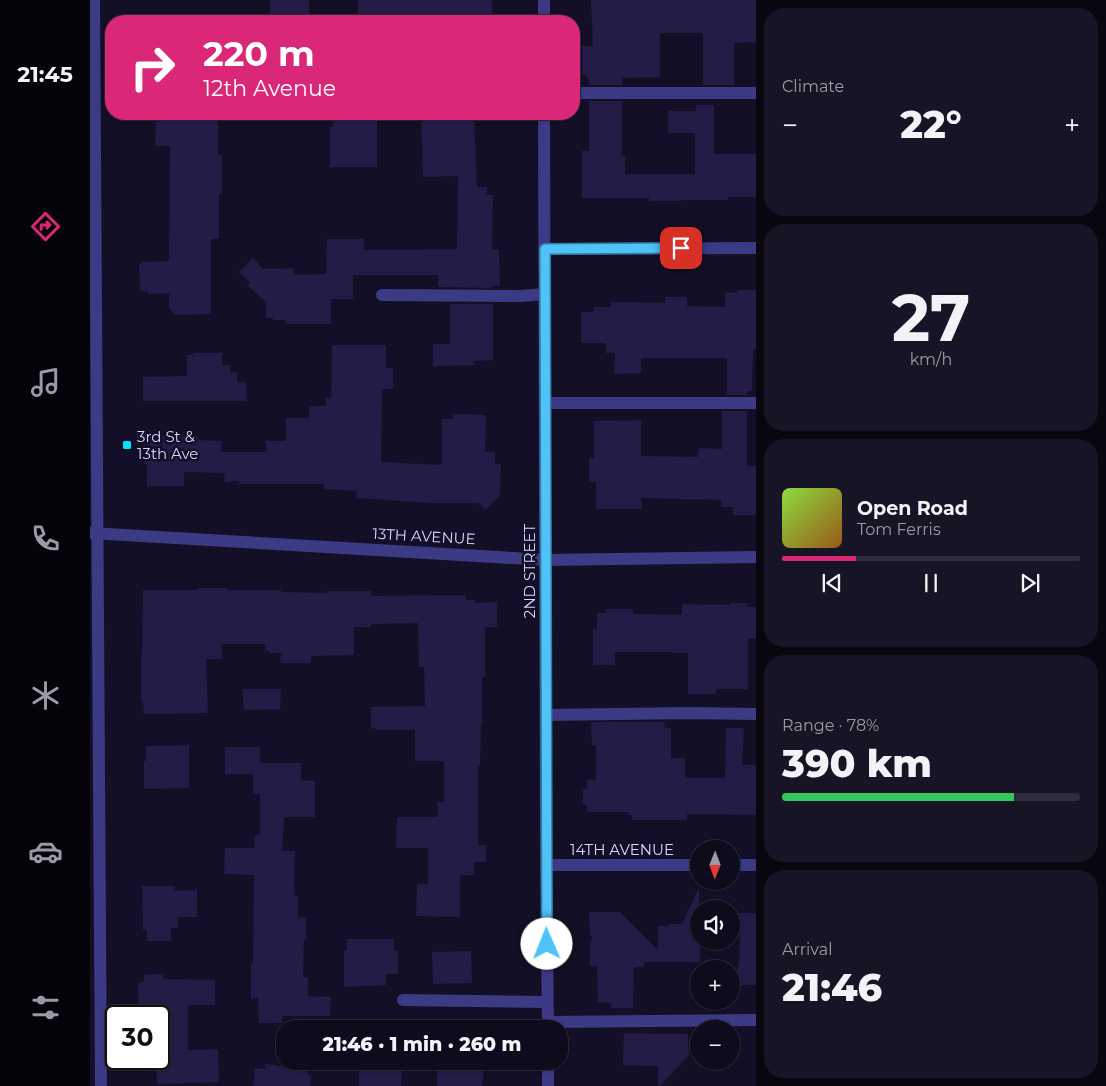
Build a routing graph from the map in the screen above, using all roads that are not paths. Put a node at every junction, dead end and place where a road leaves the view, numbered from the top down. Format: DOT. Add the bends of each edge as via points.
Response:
graph roads {
  1 [pos="94,0"];
  2 [pos="544,0"];
  3 [pos="544,15"];
  4 [pos="93,88"];
  5 [pos="580,93"];
  6 [pos="756,93"];
  7 [pos="544,120"];
  8 [pos="756,248"];
  9 [pos="545,249"];
  10 [pos="544,294"];
  11 [pos="382,295"];
  12 [pos="93,333"];
  13 [pos="545,403"];
  14 [pos="756,403"];
  15 [pos="94,533"];
  16 [pos="756,557"];
  17 [pos="546,560"];
  18 [pos="756,714"];
  19 [pos="546,715"];
  20 [pos="546,865"];
  21 [pos="690,865"];
  22 [pos="740,865"];
  23 [pos="756,865"];
  24 [pos="403,1000"];
  25 [pos="548,1002"];
  26 [pos="548,1020"];
  27 [pos="756,1020"];
  28 [pos="568,1025"];
  29 [pos="548,1070"];
  30 [pos="101,1086"];
  31 [pos="548,1086"];
  1 -- 4 [label="street"];
  2 -- 3 [label="street"];
  4 -- 12 [label="street"];
  5 -- 6 [label="street"];
  7 -- 9 [label="street, 2ND STREET"];
  8 -- 9 [label="street"];
  9 -- 10 [label="street, 2ND STREET"];
  10 -- 11 [label="street"];
  10 -- 13 [label="street, 2ND STREET"];
  12 -- 15 [label="street"];
  13 -- 14 [label="street"];
  13 -- 17 [label="street, 2ND STREET"];
  15 -- 17 [label="street, 13TH AVENUE"];
  15 -- 30 [label="street"];
  16 -- 17 [label="street, 13TH AVENUE"];
  17 -- 19 [label="street, 2ND STREET"];
  18 -- 19 [label="street"];
  19 -- 20 [label="street, 2ND STREET"];
  20 -- 21 [label="street, 14TH AVENUE"];
  20 -- 25 [label="street, 2ND STREET"];
  22 -- 23 [label="street"];
  24 -- 25 [label="street"];
  25 -- 26 [label="street, 2ND STREET"];
  27 -- 28 [label="street"];
  29 -- 31 [label="street"];
}
